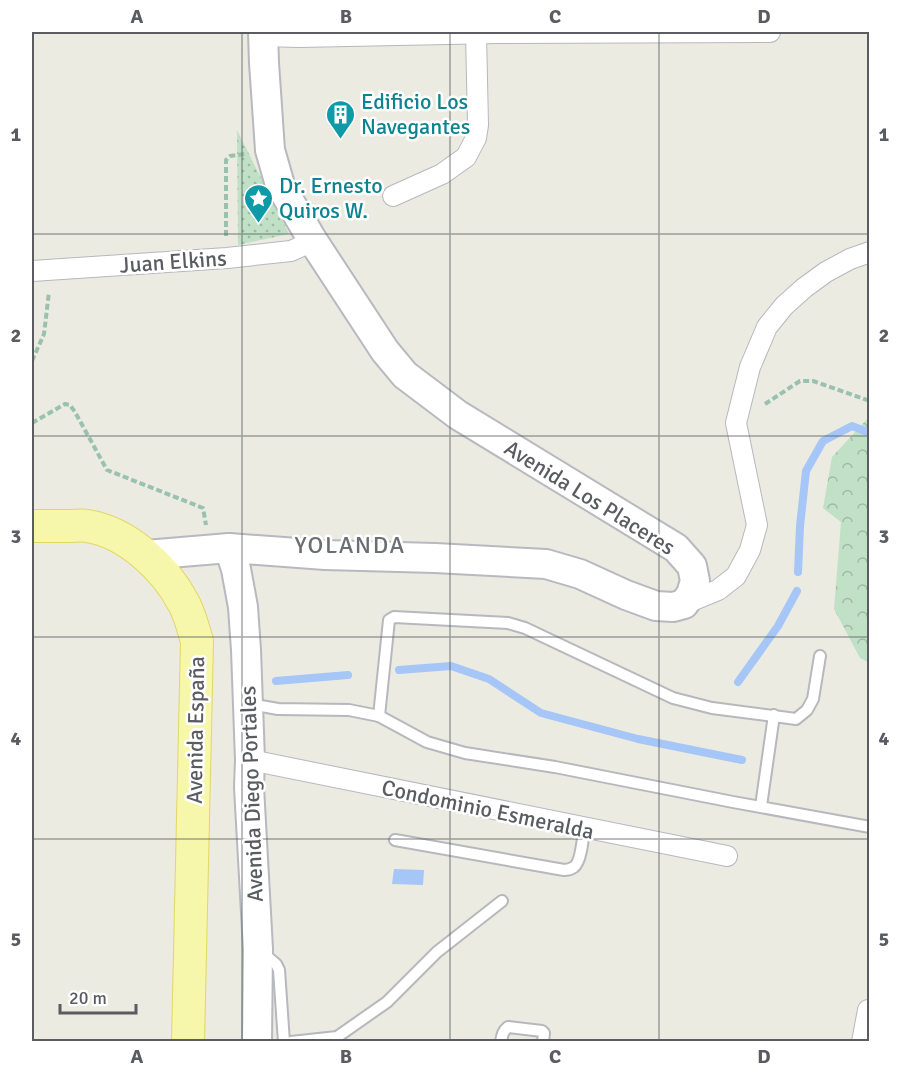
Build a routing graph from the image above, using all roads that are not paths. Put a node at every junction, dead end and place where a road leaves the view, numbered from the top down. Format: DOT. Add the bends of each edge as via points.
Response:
graph roads {
  1 [pos="692,32"];
  2 [pos="770,32"];
  3 [pos="476,33"];
  4 [pos="263,34"];
  5 [pos="393,196"];
  6 [pos="313,241"];
  7 [pos="870,252"];
  8 [pos="32,272"];
  9 [pos="32,526"];
  10 [pos="219,549"];
  11 [pos="146,555"];
  12 [pos="684,604"];
  13 [pos="820,656"];
  14 [pos="247,703"];
  15 [pos="774,715"];
  16 [pos="379,716"];
  17 [pos="250,760"];
  18 [pos="761,806"];
  19 [pos="870,827"];
  20 [pos="584,828"];
  21 [pos="395,840"];
  22 [pos="727,856"];
  23 [pos="502,901"];
  24 [pos="258,949"];
  25 [pos="868,1010"];
  26 [pos="188,1041"];
  27 [pos="257,1041"];
  28 [pos="284,1041"];
  29 [pos="291,1041"];
  30 [pos="501,1041"];
  31 [pos="543,1041"];
  32 [pos="862,1041"];
  1 -- 2 [label="street"];
  1 -- 3 [label="street"];
  3 -- 4 [label="street" via="295,37"];
  3 -- 5 [label="street" via="476,138 466,157 442,174"];
  4 -- 6 [label="main road, Avenida Los Placeres" via="270,150 280,185"];
  6 -- 8 [label="street, Juan Elkins" via="291,251"];
  6 -- 12 [label="main road, Avenida Los Placeres" via="405,375 458,415 676,548 692,566 695,581"];
  7 -- 12 [label="street" via="826,272 804,288 767,327 750,367 736,423 757,525 750,550 736,576 718,590"];
  9 -- 11 [label="main road, Avenida España" via="87,526 113,534"];
  10 -- 11 [label="main road"];
  10 -- 12 [label="main road" via="546,564 580,573 656,606"];
  10 -- 14 [label="main road, Avenida Diego Portales" via="236,569 243,607"];
  11 -- 26 [label="main road, Avenida España" via="174,586 197,641"];
  13 -- 15 [label="lane" via="813,699 807,710 796,719"];
  14 -- 16 [label="lane" via="350,710"];
  14 -- 17 [label="main road, Avenida Diego Portales"];
  15 -- 16 [label="lane" via="712,708 673,698 508,623 394,617 389,620"];
  15 -- 18 [label="lane"];
  16 -- 18 [label="lane" via="427,742 465,753"];
  17 -- 20 [label="street, Condominio Esmeralda"];
  17 -- 24 [label="main road, Avenida Diego Portales"];
  18 -- 19 [label="lane"];
  20 -- 21 [label="lane" via="577,864 564,870"];
  20 -- 22 [label="street, Condominio Esmeralda"];
  23 -- 29 [label="lane" via="437,952 387,1002 337,1037"];
  24 -- 27 [label="main road, Avenida Diego Portales"];
  24 -- 28 [label="lane" via="279,970"];
  25 -- 32 [label="street"];
  30 -- 31 [label="lane" via="508,1028 542,1031"];
}
